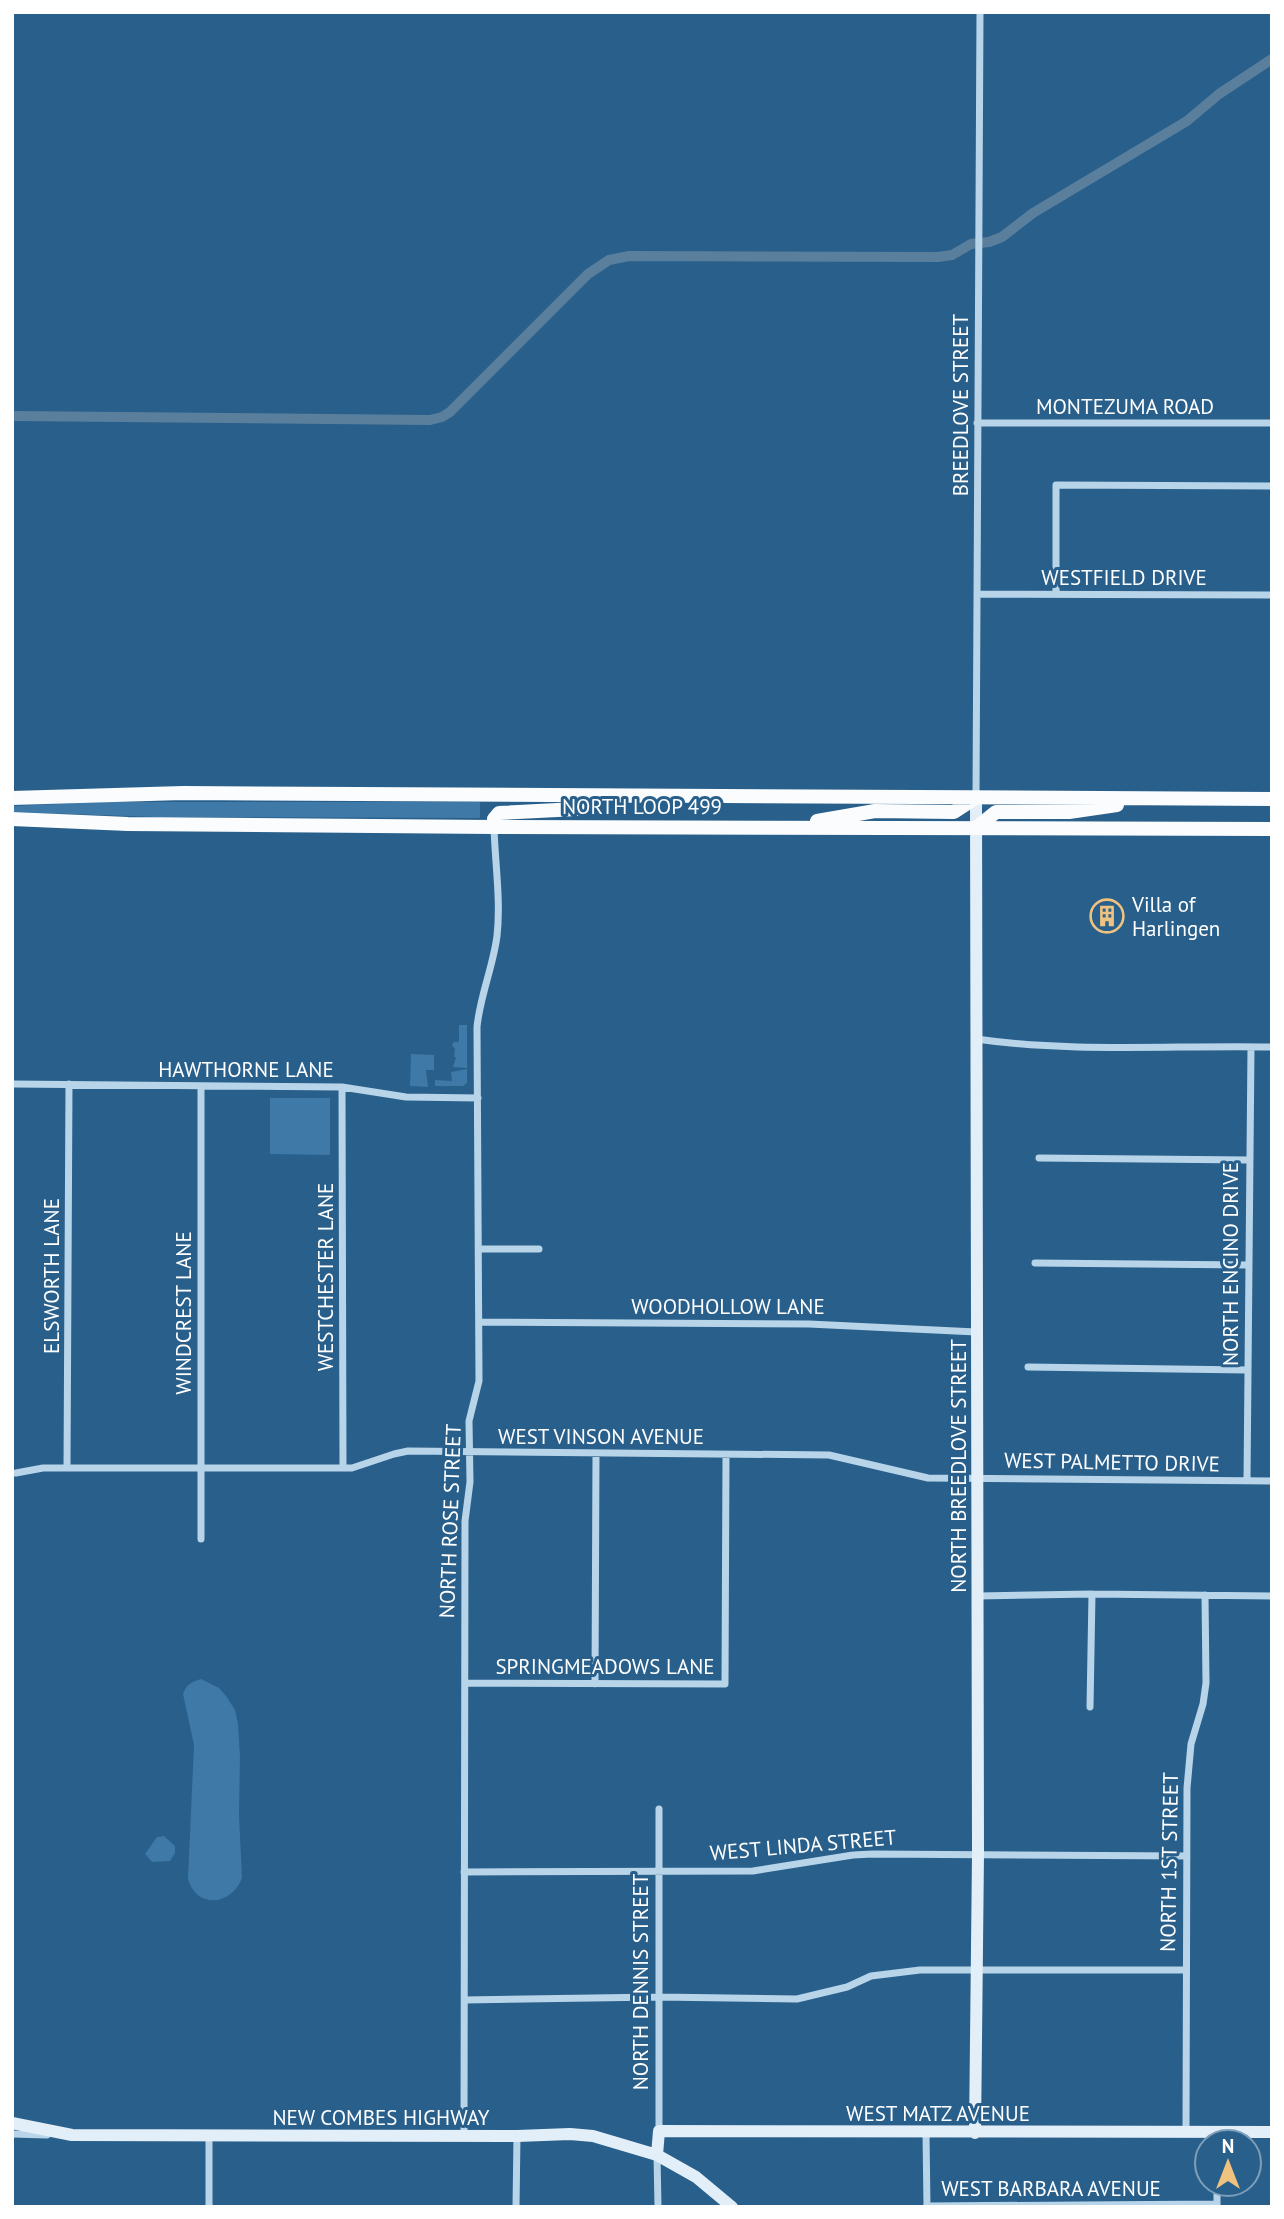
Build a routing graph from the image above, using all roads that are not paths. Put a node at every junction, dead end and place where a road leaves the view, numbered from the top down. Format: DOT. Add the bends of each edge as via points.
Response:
graph roads {
  1 [pos="980,12"];
  2 [pos="977,423"];
  3 [pos="1272,423"];
  4 [pos="1272,486"];
  5 [pos="977,593"];
  6 [pos="1056,594"];
  7 [pos="1272,595"];
  8 [pos="600,796"];
  9 [pos="12,798"];
  10 [pos="976,798"];
  11 [pos="1156,799"];
  12 [pos="1272,799"];
  13 [pos="12,819"];
  14 [pos="494,827"];
  15 [pos="788,827"];
  16 [pos="976,828"];
  17 [pos="1272,829"];
  18 [pos="976,1039"];
  19 [pos="1251,1047"];
  20 [pos="1272,1047"];
  21 [pos="12,1084"];
  22 [pos="69,1084"];
  23 [pos="201,1087"];
  24 [pos="342,1087"];
  25 [pos="478,1098"];
  26 [pos="1038,1158"];
  27 [pos="1249,1160"];
  28 [pos="479,1249"];
  29 [pos="539,1249"];
  30 [pos="1035,1263"];
  31 [pos="1248,1265"];
  32 [pos="479,1322"];
  33 [pos="976,1332"];
  34 [pos="1028,1367"];
  35 [pos="1247,1370"];
  36 [pos="471,1453"];
  37 [pos="596,1454"];
  38 [pos="726,1455"];
  39 [pos="67,1468"];
  40 [pos="201,1468"];
  41 [pos="342,1468"];
  42 [pos="16,1473"];
  43 [pos="976,1479"];
  44 [pos="1247,1481"];
  45 [pos="1272,1481"];
  46 [pos="201,1539"];
  47 [pos="1092,1594"];
  48 [pos="1205,1595"];
  49 [pos="978,1596"];
  50 [pos="1272,1596"];
  51 [pos="465,1683"];
  52 [pos="595,1684"];
  53 [pos="1090,1707"];
  54 [pos="659,1809"];
  55 [pos="978,1854"];
  56 [pos="1187,1856"];
  57 [pos="464,1872"];
  58 [pos="660,1872"];
  59 [pos="977,1970"];
  60 [pos="1185,1970"];
  61 [pos="659,1997"];
  62 [pos="465,2000"];
  63 [pos="12,2123"];
  64 [pos="659,2130"];
  65 [pos="1186,2132"];
  66 [pos="926,2133"];
  67 [pos="975,2133"];
  68 [pos="1193,2133"];
  69 [pos="12,2134"];
  70 [pos="72,2135"];
  71 [pos="208,2136"];
  72 [pos="464,2136"];
  73 [pos="517,2136"];
  74 [pos="657,2155"];
  75 [pos="927,2206"];
  76 [pos="1217,2206"];
  77 [pos="209,2207"];
  78 [pos="516,2207"];
  79 [pos="658,2207"];
  80 [pos="732,2207"];
  1 -- 2 [label="street, BREEDLOVE STREET"];
  2 -- 3 [label="street, MONTEZUMA ROAD"];
  2 -- 5 [label="street, BREEDLOVE STREET"];
  4 -- 6 [label="street" via="1056,485"];
  5 -- 6 [label="street, WESTFIELD DRIVE"];
  5 -- 10 [label="street, BREEDLOVE STREET"];
  6 -- 7 [label="street, WESTFIELD DRIVE"];
  8 -- 9 [label="main road, NORTH LOOP 499" via="183,793"];
  8 -- 10 [label="main road, NORTH LOOP 499"];
  8 -- 14 [label="main road" via="577,809 499,813"];
  10 -- 11 [label="main road, NORTH LOOP 499"];
  10 -- 15 [label="main road" via="954,812 876,811"];
  10 -- 16 [label="street, NORTH BREEDLOVE STREET"];
  11 -- 12 [label="main road, NORTH LOOP 499"];
  11 -- 16 [label="main road" via="1069,812 996,812"];
  13 -- 14 [label="main road, NORTH LOOP 499"];
  14 -- 15 [label="main road, NORTH LOOP 499"];
  14 -- 25 [label="street, NORTH ROSE STREET" via="497,932 479,1009"];
  15 -- 16 [label="main road, NORTH LOOP 499"];
  16 -- 17 [label="main road, NORTH LOOP 499"];
  16 -- 18 [label="street, NORTH BREEDLOVE STREET"];
  18 -- 19 [label="street" via="1064,1048"];
  18 -- 33 [label="street, NORTH BREEDLOVE STREET"];
  19 -- 20 [label="street"];
  19 -- 27 [label="street, NORTH ENCINO DRIVE"];
  21 -- 22 [label="street, HAWTHORNE LANE"];
  22 -- 23 [label="street, HAWTHORNE LANE"];
  22 -- 39 [label="street, ELSWORTH LANE"];
  23 -- 24 [label="street, HAWTHORNE LANE"];
  23 -- 40 [label="street, WINDCREST LANE"];
  24 -- 25 [label="street, HAWTHORNE LANE" via="406,1097"];
  24 -- 41 [label="street, WESTCHESTER LANE"];
  25 -- 28 [label="street, NORTH ROSE STREET"];
  26 -- 27 [label="street"];
  27 -- 31 [label="street, NORTH ENCINO DRIVE"];
  28 -- 29 [label="street"];
  28 -- 32 [label="street, NORTH ROSE STREET"];
  30 -- 31 [label="street"];
  31 -- 35 [label="street, NORTH ENCINO DRIVE"];
  32 -- 33 [label="street, WOODHOLLOW LANE" via="810,1324"];
  32 -- 36 [label="street, NORTH ROSE STREET" via="479,1381 469,1421"];
  33 -- 43 [label="street, NORTH BREEDLOVE STREET"];
  34 -- 35 [label="street"];
  35 -- 44 [label="street, NORTH ENCINO DRIVE"];
  36 -- 37 [label="street, WEST VINSON AVENUE"];
  36 -- 41 [label="street, WEST VINSON AVENUE" via="408,1451"];
  36 -- 51 [label="street, NORTH ROSE STREET" via="465,1521"];
  37 -- 38 [label="street, WEST VINSON AVENUE"];
  37 -- 52 [label="street"];
  38 -- 43 [label="street, WEST VINSON AVENUE" via="829,1455 918,1477"];
  38 -- 52 [label="street, SPRINGMEADOWS LANE" via="725,1684"];
  39 -- 40 [label="street, WEST VINSON AVENUE"];
  39 -- 42 [label="street, WEST VINSON AVENUE"];
  40 -- 41 [label="street, WEST VINSON AVENUE"];
  40 -- 46 [label="street, WINDCREST LANE"];
  43 -- 44 [label="street, WEST PALMETTO DRIVE"];
  43 -- 49 [label="street, NORTH BREEDLOVE STREET"];
  44 -- 45 [label="street, WEST PALMETTO DRIVE"];
  47 -- 48 [label="street"];
  47 -- 49 [label="street"];
  47 -- 53 [label="street"];
  48 -- 50 [label="street"];
  48 -- 56 [label="street, NORTH 1ST STREET" via="1206,1683 1188,1766"];
  49 -- 55 [label="street, NORTH BREEDLOVE STREET"];
  51 -- 52 [label="street, SPRINGMEADOWS LANE"];
  51 -- 57 [label="street, NORTH ROSE STREET"];
  54 -- 58 [label="street, NORTH DENNIS STREET"];
  55 -- 56 [label="street, WEST LINDA STREET"];
  55 -- 58 [label="street, WEST LINDA STREET" via="853,1855 762,1870"];
  55 -- 59 [label="street, NORTH BREEDLOVE STREET"];
  56 -- 60 [label="street, NORTH 1ST STREET"];
  57 -- 58 [label="street, WEST LINDA STREET"];
  57 -- 62 [label="street, NORTH ROSE STREET"];
  58 -- 61 [label="street, NORTH DENNIS STREET"];
  59 -- 60 [label="street"];
  59 -- 61 [label="street" via="883,1973 797,1999"];
  59 -- 67 [label="street, NORTH BREEDLOVE STREET"];
  60 -- 65 [label="street, NORTH 1ST STREET"];
  61 -- 62 [label="street"];
  61 -- 64 [label="street, NORTH DENNIS STREET"];
  62 -- 72 [label="street, NORTH ROSE STREET"];
  63 -- 70 [label="street, NEW COMBES HIGHWAY"];
  64 -- 66 [label="street, WEST MATZ AVENUE"];
  64 -- 74 [label="street, NORTH DENNIS STREET"];
  65 -- 67 [label="street, WEST MATZ AVENUE"];
  65 -- 68 [label="street, WEST MATZ AVENUE"];
  66 -- 67 [label="street, WEST MATZ AVENUE"];
  66 -- 75 [label="street"];
  69 -- 70 [label="street"];
  70 -- 71 [label="street, NEW COMBES HIGHWAY"];
  71 -- 72 [label="street, NEW COMBES HIGHWAY"];
  71 -- 77 [label="street"];
  72 -- 73 [label="street, NEW COMBES HIGHWAY"];
  73 -- 74 [label="street, NEW COMBES HIGHWAY" via="593,2136"];
  73 -- 78 [label="street"];
  74 -- 79 [label="street"];
  74 -- 80 [label="street, NEW COMBES HIGHWAY" via="696,2177"];
  75 -- 76 [label="street, WEST BARBARA AVENUE"];
}
